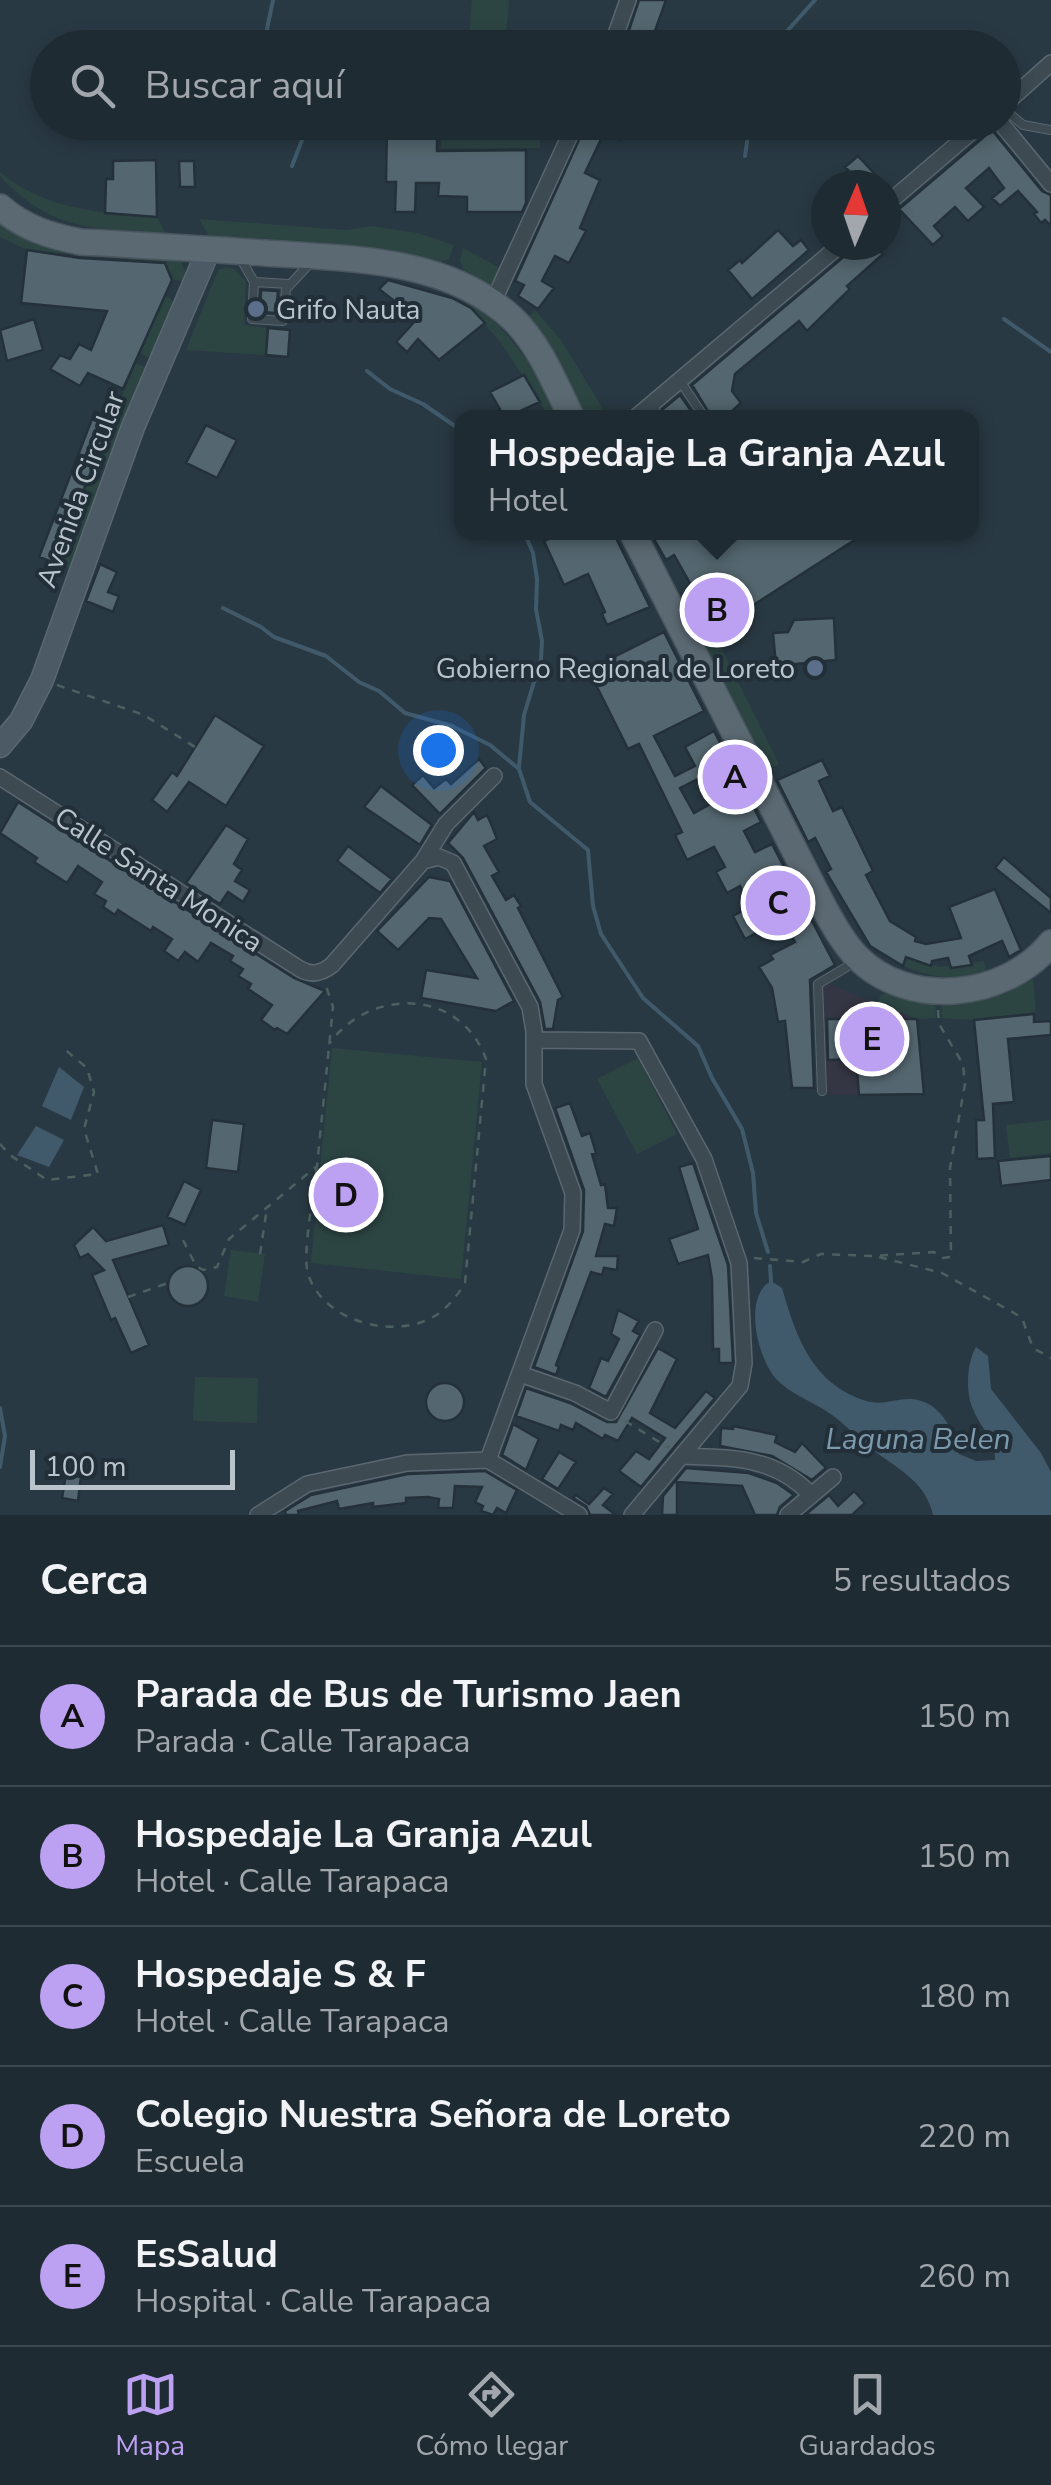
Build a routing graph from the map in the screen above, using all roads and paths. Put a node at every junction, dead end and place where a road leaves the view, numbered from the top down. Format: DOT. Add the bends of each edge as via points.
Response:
graph roads {
  1 [pos="628,0"];
  2 [pos="617,30"];
  3 [pos="1051,64"];
  4 [pos="1021,91"];
  5 [pos="1021,122"];
  6 [pos="1051,130"];
  7 [pos="568,140"];
  8 [pos="962,140"];
  9 [pos="1015,140"];
  10 [pos="1051,184"];
  11 [pos="901,193"];
  12 [pos="0,207"];
  13 [pos="210,249"];
  14 [pos="236,251"];
  15 [pos="316,256"];
  16 [pos="822,260"];
  17 [pos="254,282"];
  18 [pos="290,284"];
  19 [pos="492,302"];
  20 [pos="680,381"];
  21 [pos="568,410"];
  22 [pos="657,410"];
  23 [pos="700,410"];
  24 [pos="636,540"];
  25 [pos="42,680"];
  26 [pos="0,746"];
  27 [pos="195,746"];
  28 [pos="494,776"];
  29 [pos="0,778"];
  30 [pos="424,861"];
  31 [pos="1051,943"];
  32 [pos="859,960"];
  33 [pos="321,972"];
  34 [pos="938,992"];
  35 [pos="534,1040"];
  36 [pos="329,1044"];
  37 [pos="62,1047"];
  38 [pos="822,1091"];
  39 [pos="0,1144"];
  40 [pos="317,1166"];
  41 [pos="267,1207"];
  42 [pos="183,1240"];
  43 [pos="260,1254"];
  44 [pos="873,1256"];
  45 [pos="738,1263"];
  46 [pos="168,1283"];
  47 [pos="128,1297"];
  48 [pos="655,1330"];
  49 [pos="1051,1358"];
  50 [pos="520,1374"];
  51 [pos="611,1412"];
  52 [pos="682,1456"];
  53 [pos="488,1460"];
  54 [pos="833,1476"];
  55 [pos="810,1495"];
  56 [pos="258,1515"];
  57 [pos="579,1515"];
  58 [pos="632,1515"];
  59 [pos="788,1515"];
  1 -- 2 [label="street"];
  3 -- 4 [label="street"];
  5 -- 6 [label="lane"];
  7 -- 19 [label="street"];
  8 -- 11 [label="street"];
  9 -- 10 [label="street"];
  12 -- 13 [label="main road" via="48,236"];
  13 -- 14 [label="main road"];
  13 -- 25 [label="street, Avenida Circular" via="133,427"];
  14 -- 15 [label="main road"];
  14 -- 17 [label="lane"];
  15 -- 18 [label="lane"];
  15 -- 19 [label="main road" via="425,272"];
  16 -- 20 [label="street"];
  17 -- 18 [label="lane"];
  17 -- 18 [label="lane" via="252,320 283,322"];
  19 -- 21 [label="main road" via="526,334"];
  20 -- 22 [label="street"];
  20 -- 23 [label="lane"];
  24 -- 32 [label="main road" via="822,904"];
  25 -- 26 [label="street, Avenida Circular"];
  25 -- 27 [label="path" via="144,715"];
  28 -- 30 [label="street" via="446,824"];
  29 -- 33 [label="street, Calle Santa Monica" via="300,969"];
  30 -- 33 [label="street"];
  30 -- 35 [label="street" via="453,863 530,1007"];
  31 -- 34 [label="main road" via="1000,981"];
  32 -- 34 [label="main road" via="905,985"];
  32 -- 38 [label="lane" via="818,984"];
  33 -- 36 [label="path" via="334,1008"];
  34 -- 44 [label="path" via="939,1024 960,1056 965,1084 950,1168 951,1257"];
  35 -- 45 [label="street" via="639,1041 704,1159"];
  35 -- 50 [label="street" via="534,1084 575,1212"];
  36 -- 40 [label="path"];
  36 -- 40 [label="path" via="360,1014 412,1002 454,1017 482,1050 465,1283 451,1303 420,1322 382,1326 342,1314 322,1298 306,1269"];
  37 -- 39 [label="path" via="86,1068 94,1092 84,1129 98,1174 47,1180"];
  40 -- 41 [label="path"];
  41 -- 42 [label="path" via="229,1239 218,1267 196,1266"];
  41 -- 43 [label="path"];
  44 -- 45 [label="path"];
  44 -- 49 [label="path" via="942,1273 1014,1313 1034,1348"];
  45 -- 52 [label="street" via="740,1386"];
  46 -- 47 [label="path"];
  48 -- 51 [label="street"];
  50 -- 51 [label="street"];
  50 -- 53 [label="street"];
  51 -- 52 [label="path"];
  52 -- 55 [label="street" via="764,1463"];
  52 -- 58 [label="street"];
  53 -- 56 [label="street" via="406,1462 307,1484"];
  53 -- 57 [label="street"];
  54 -- 55 [label="street"];
  55 -- 59 [label="street"];
}
